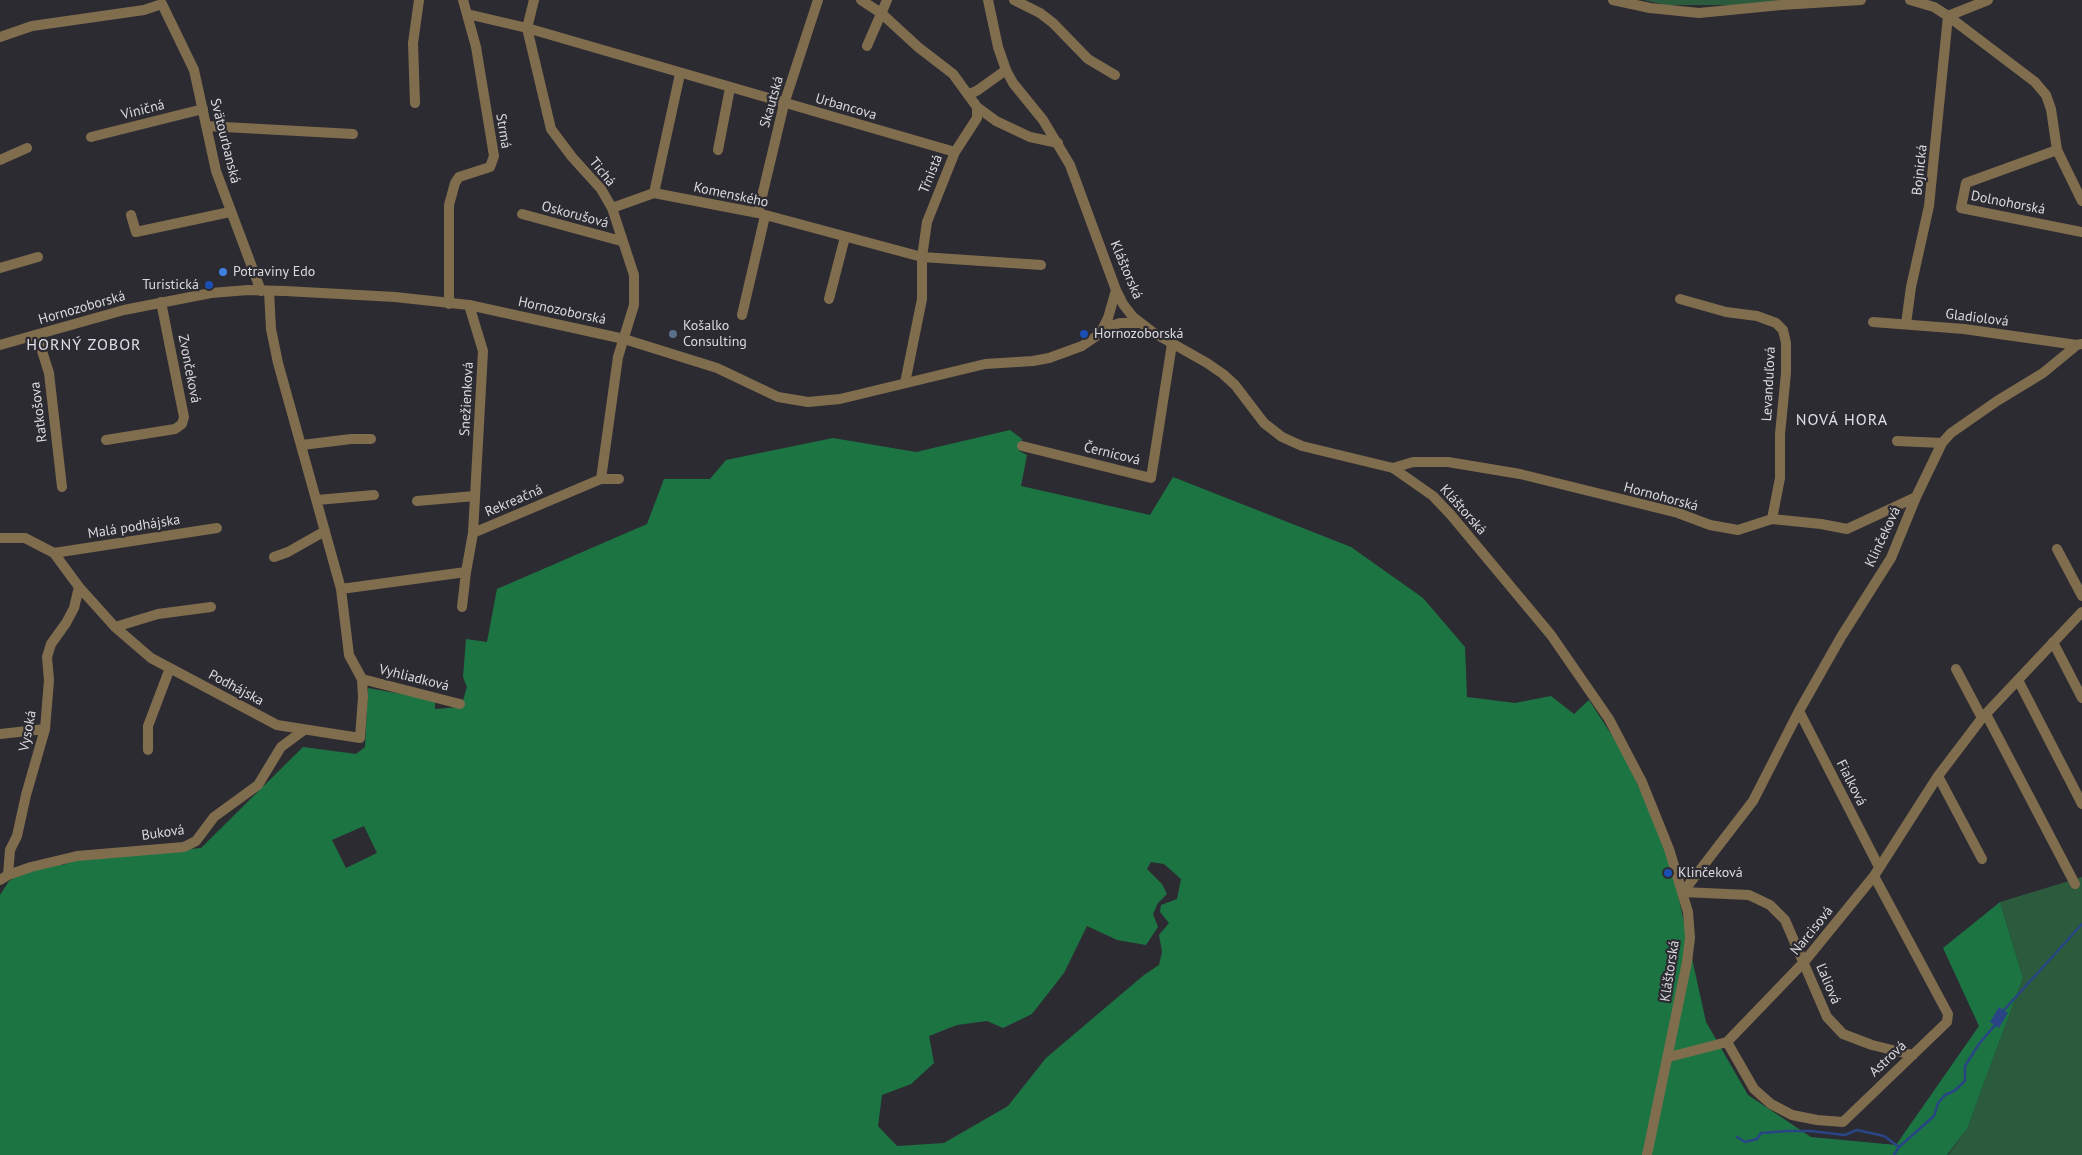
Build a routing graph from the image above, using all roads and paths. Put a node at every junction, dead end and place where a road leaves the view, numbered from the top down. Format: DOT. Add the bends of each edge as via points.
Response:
graph roads {
  1 [pos="419,0"];
  2 [pos="463,0"];
  3 [pos="534,0"];
  4 [pos="818,0"];
  5 [pos="861,0"];
  6 [pos="887,0"];
  7 [pos="988,0"];
  8 [pos="1014,0"];
  9 [pos="1718,0"];
  10 [pos="1861,0"];
  11 [pos="1910,0"];
  12 [pos="1988,0"];
  13 [pos="1617,1"];
  14 [pos="1815,1"];
  15 [pos="164,2"];
  16 [pos="1714,11"];
  17 [pos="880,13"];
  18 [pos="467,14"];
  19 [pos="1948,16"];
  20 [pos="527,28"];
  21 [pos="0,37"];
  22 [pos="867,46"];
  23 [pos="1006,70"];
  24 [pos="680,74"];
  25 [pos="1115,75"];
  26 [pos="730,88"];
  27 [pos="968,95"];
  28 [pos="415,103"];
  29 [pos="784,104"];
  30 [pos="977,107"];
  31 [pos="203,109"];
  32 [pos="206,126"];
  33 [pos="353,134"];
  34 [pos="91,138"];
  35 [pos="1058,143"];
  36 [pos="27,148"];
  37 [pos="718,150"];
  38 [pos="2057,150"];
  39 [pos="955,152"];
  40 [pos="0,160"];
  41 [pos="654,193"];
  42 [pos="2082,201"];
  43 [pos="612,208"];
  44 [pos="230,212"];
  45 [pos="522,214"];
  46 [pos="132,215"];
  47 [pos="762,215"];
  48 [pos="2082,232"];
  49 [pos="845,237"];
  50 [pos="621,241"];
  51 [pos="38,257"];
  52 [pos="922,257"];
  53 [pos="1041,265"];
  54 [pos="0,268"];
  55 [pos="1116,290"];
  56 [pos="265,291"];
  57 [pos="1680,299"];
  58 [pos="829,300"];
  59 [pos="161,302"];
  60 [pos="449,304"];
  61 [pos="469,305"];
  62 [pos="742,315"];
  63 [pos="1874,322"];
  64 [pos="1140,323"];
  65 [pos="1906,324"];
  66 [pos="1102,330"];
  67 [pos="37,335"];
  68 [pos="624,339"];
  69 [pos="0,344"];
  70 [pos="1172,344"];
  71 [pos="2079,344"];
  72 [pos="905,383"];
  73 [pos="106,440"];
  74 [pos="371,440"];
  75 [pos="1897,441"];
  76 [pos="1942,443"];
  77 [pos="302,445"];
  78 [pos="1022,446"];
  79 [pos="1393,468"];
  80 [pos="601,479"];
  81 [pos="619,479"];
  82 [pos="62,487"];
  83 [pos="374,495"];
  84 [pos="475,496"];
  85 [pos="1916,496"];
  86 [pos="317,500"];
  87 [pos="417,501"];
  88 [pos="1772,519"];
  89 [pos="217,528"];
  90 [pos="325,531"];
  91 [pos="473,533"];
  92 [pos="0,538"];
  93 [pos="2057,549"];
  94 [pos="54,553"];
  95 [pos="274,557"];
  96 [pos="466,572"];
  97 [pos="80,587"];
  98 [pos="341,589"];
  99 [pos="2082,596"];
  100 [pos="211,607"];
  101 [pos="462,607"];
  102 [pos="2082,612"];
  103 [pos="115,627"];
  104 [pos="2052,642"];
  105 [pos="170,668"];
  106 [pos="1956,669"];
  107 [pos="362,679"];
  108 [pos="2018,680"];
  109 [pos="2082,698"];
  110 [pos="460,704"];
  111 [pos="1799,712"];
  112 [pos="1984,716"];
  113 [pos="45,729"];
  114 [pos="304,730"];
  115 [pos="0,734"];
  116 [pos="148,750"];
  117 [pos="1938,776"];
  118 [pos="2082,804"];
  119 [pos="1982,859"];
  120 [pos="1876,871"];
  121 [pos="4,877"];
  122 [pos="2075,884"];
  123 [pos="1683,892"];
  124 [pos="1804,962"];
  125 [pos="1948,1014"];
  126 [pos="1727,1042"];
  127 [pos="1913,1055"];
  128 [pos="1668,1057"];
  129 [pos="1647,1155"];
  1 -- 28 [label="street" via="413,43"];
  2 -- 18 [label="street, Strmá"];
  3 -- 20 [label="street"];
  4 -- 29 [label="street, Skautská"];
  5 -- 17 [label="street"];
  6 -- 17 [label="street"];
  7 -- 23 [label="street, Kláštorská"];
  8 -- 25 [label="street" via="1040,13 1088,59"];
  9 -- 16 [label="street"];
  10 -- 14 [label="street"];
  11 -- 19 [label="street" via="1934,7"];
  12 -- 19 [label="street"];
  13 -- 16 [label="street" via="1650,8 1699,13"];
  14 -- 16 [label="street"];
  15 -- 21 [label="street" via="144,10 32,26"];
  15 -- 31 [label="street, Svätourbanská" via="194,70"];
  17 -- 22 [label="street"];
  17 -- 27 [label="street" via="953,74"];
  18 -- 20 [label="street, Urbancova"];
  18 -- 60 [label="street, Strmá" via="476,47 494,156 490,166 459,177 455,184 449,205"];
  19 -- 38 [label="street" via="2035,82 2046,95"];
  19 -- 65 [label="street, Bojnická" via="1929,206"];
  20 -- 24 [label="street, Urbancova"];
  20 -- 43 [label="street, Tichá" via="551,129 601,189"];
  23 -- 27 [label="street"];
  23 -- 35 [label="street, Kláštorská"];
  24 -- 26 [label="street, Urbancova"];
  24 -- 41 [label="street"];
  26 -- 29 [label="street, Urbancova"];
  26 -- 37 [label="street"];
  27 -- 30 [label="street"];
  29 -- 39 [label="street, Urbancova"];
  29 -- 47 [label="street, Skautská"];
  30 -- 35 [label="street" via="996,121 1030,137"];
  30 -- 39 [label="street, Tŕnistá" via="977,118"];
  31 -- 32 [label="street, Svätourbanská"];
  31 -- 34 [label="street, Viničná"];
  32 -- 33 [label="street"];
  32 -- 44 [label="street, Svätourbanská"];
  35 -- 55 [label="street, Kláštorská" via="1075,177"];
  36 -- 40 [label="street"];
  38 -- 42 [label="street"];
  38 -- 48 [label="street, Dolnohorská" via="1966,183 1961,208"];
  39 -- 52 [label="street, Tŕnistá" via="928,222"];
  41 -- 43 [label="street"];
  41 -- 47 [label="street, Komenského"];
  43 -- 50 [label="street, Tichá"];
  44 -- 46 [label="street" via="136,232"];
  44 -- 56 [label="street, Svätourbanská"];
  45 -- 50 [label="street, Oskorušová"];
  47 -- 49 [label="street, Komenského"];
  47 -- 62 [label="street, Skautská"];
  49 -- 52 [label="street, Komenského"];
  49 -- 58 [label="street"];
  50 -- 68 [label="street, Tichá" via="634,275 634,305"];
  51 -- 54 [label="street"];
  52 -- 53 [label="street"];
  52 -- 72 [label="street, Tŕnistá" via="922,299"];
  55 -- 64 [label="street, Kláštorská" via="1127,310"];
  55 -- 66 [label="street, Hornozoborská"];
  56 -- 59 [label="street, Hornozoborská" via="211,293"];
  56 -- 60 [label="street, Hornozoborská" via="395,297"];
  56 -- 77 [label="street" via="278,364"];
  57 -- 88 [label="street, Levanduľová" via="1726,312 1757,316 1776,323 1783,330 1786,373 1780,434 1780,478"];
  59 -- 67 [label="street, Hornozoborská"];
  59 -- 73 [label="street, Zvončeková" via="184,417 182,424 175,429"];
  60 -- 61 [label="street, Hornozoborská"];
  61 -- 68 [label="street, Hornozoborská"];
  61 -- 84 [label="street, Snežienková" via="483,352"];
  63 -- 65 [label="street, Gladiolová"];
  64 -- 66 [label="street, Hornozoborská" via="1120,324"];
  64 -- 70 [label="street, Kláštorská"];
  65 -- 71 [label="street, Gladiolová"];
  66 -- 72 [label="street, Hornozoborská" via="1082,346 1049,358 984,364"];
  67 -- 69 [label="street, Hornozoborská"];
  67 -- 82 [label="street, Ratkošova" via="48,373"];
  68 -- 72 [label="street, Hornozoborská" via="717,368 778,396 808,402 840,399"];
  68 -- 80 [label="street" via="618,357"];
  70 -- 78 [label="street, Černicová" via="1151,478"];
  70 -- 79 [label="street, Kláštorská" via="1223,374 1264,423 1282,437 1302,446"];
  71 -- 76 [label="street, Klinčeková" via="2044,374 1951,432"];
  74 -- 77 [label="street" via="351,438"];
  75 -- 76 [label="street"];
  76 -- 85 [label="street, Klinčeková"];
  77 -- 86 [label="street"];
  79 -- 88 [label="street, Hornohorská" via="1413,462 1448,462 1520,474 1738,530"];
  79 -- 123 [label="street, Kláštorská" via="1421,486 1451,514 1551,635 1603,712 1642,782"];
  80 -- 81 [label="street, Rekreačná"];
  80 -- 91 [label="street, Rekreačná"];
  83 -- 86 [label="street"];
  84 -- 87 [label="street"];
  84 -- 91 [label="street, Snežienková"];
  85 -- 88 [label="street, Hornohorská" via="1847,529"];
  85 -- 111 [label="street, Klinčeková" via="1891,558"];
  86 -- 90 [label="street"];
  89 -- 94 [label="street, Malá podhájska"];
  90 -- 95 [label="street"];
  90 -- 98 [label="street"];
  91 -- 96 [label="street, Rekreačná"];
  92 -- 94 [label="street, Podhájska" via="25,538"];
  93 -- 99 [label="street"];
  94 -- 97 [label="street, Podhájska"];
  96 -- 98 [label="street"];
  96 -- 101 [label="street, Rekreačná"];
  97 -- 103 [label="street, Podhájska"];
  97 -- 113 [label="street, Vysoká" via="74,608 51,644 47,657 49,680"];
  98 -- 107 [label="street" via="349,655"];
  100 -- 103 [label="street" via="158,614"];
  102 -- 104 [label="street, Narcisová"];
  103 -- 105 [label="street, Podhájska" via="151,658"];
  104 -- 108 [label="street, Narcisová"];
  104 -- 109 [label="street"];
  105 -- 114 [label="street, Podhájska" via="276,725"];
  105 -- 116 [label="street" via="148,726"];
  106 -- 112 [label="street"];
  107 -- 110 [label="street, Vyhliadková"];
  107 -- 114 [label="street, Podhájska" via="360,738"];
  108 -- 112 [label="street, Narcisová"];
  108 -- 118 [label="street"];
  111 -- 120 [label="street, Fialková"];
  111 -- 123 [label="street, Klinčeková" via="1753,801"];
  112 -- 117 [label="street, Narcisová"];
  112 -- 122 [label="street"];
  113 -- 115 [label="street"];
  113 -- 121 [label="street, Vysoká"];
  114 -- 121 [label="street, Buková" via="281,748 258,785 214,817 196,841 184,847 76,856"];
  117 -- 119 [label="street"];
  117 -- 120 [label="street, Narcisová"];
  120 -- 124 [label="street, Narcisová"];
  120 -- 125 [label="street, Fialková"];
  123 -- 124 [label="street, Ľaliová" via="1749,895 1770,905 1785,920"];
  123 -- 128 [label="street, Kláštorská" via="1690,938 1688,962"];
  124 -- 126 [label="street, Narcisová"];
  124 -- 127 [label="street, Ľaliová" via="1827,1017 1843,1034"];
  125 -- 127 [label="street, Astrová" via="1947,1022"];
  126 -- 127 [label="street, Astrová" via="1754,1088 1771,1104 1792,1115 1843,1122"];
  126 -- 128 [label="street"];
  128 -- 129 [label="street, Kláštorská"];
}
